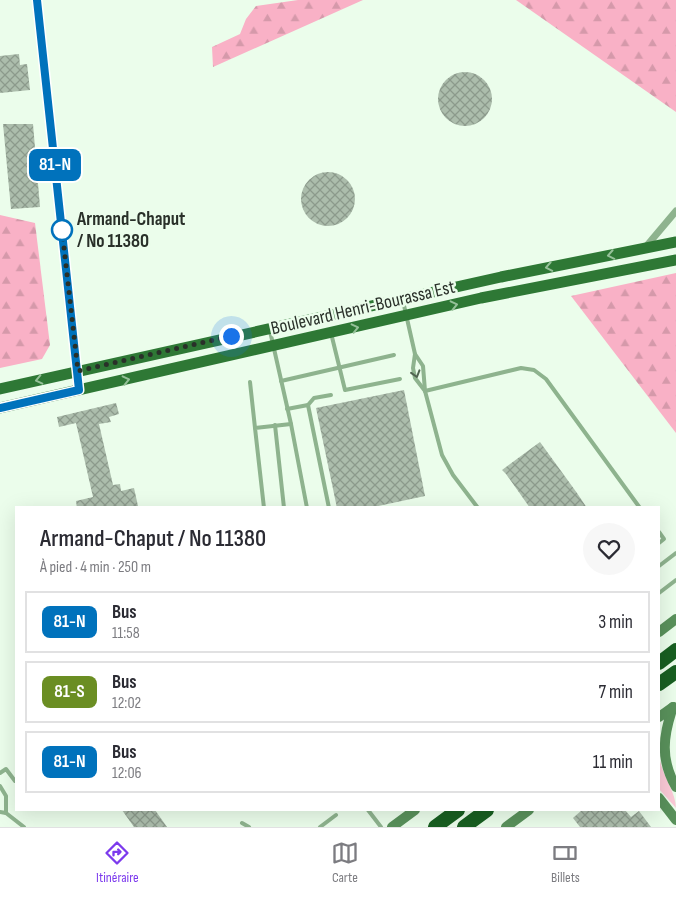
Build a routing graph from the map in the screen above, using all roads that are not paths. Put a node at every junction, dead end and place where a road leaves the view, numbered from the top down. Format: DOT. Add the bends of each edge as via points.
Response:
graph roads {
  1 [pos="37,0"];
  2 [pos="676,211"];
  3 [pos="676,242"];
  4 [pos="644,248"];
  5 [pos="676,260"];
  6 [pos="402,299"];
  7 [pos="406,316"];
  8 [pos="269,328"];
  9 [pos="331,333"];
  10 [pos="274,347"];
  11 [pos="415,354"];
  12 [pos="394,355"];
  13 [pos="340,368"];
  14 [pos="78,371"];
  15 [pos="400,379"];
  16 [pos="281,381"];
  17 [pos="250,382"];
  18 [pos="0,389"];
  19 [pos="79,390"];
  20 [pos="426,391"];
  21 [pos="331,395"];
  22 [pos="308,405"];
  23 [pos="0,408"];
  24 [pos="287,409"];
  25 [pos="291,424"];
  26 [pos="275,425"];
  27 [pos="255,428"];
  28 [pos="264,506"];
  29 [pos="284,506"];
  30 [pos="307,506"];
  31 [pos="329,506"];
  32 [pos="476,506"];
  33 [pos="639,506"];
  34 [pos="676,553"];
  35 [pos="660,565"];
  36 [pos="676,580"];
  37 [pos="660,591"];
  38 [pos="676,619"];
  39 [pos="660,631"];
  40 [pos="676,650"];
  41 [pos="660,662"];
  42 [pos="676,672"];
  43 [pos="660,683"];
  44 [pos="674,706"];
  45 [pos="660,716"];
  46 [pos="0,773"];
  47 [pos="15,781"];
  48 [pos="0,786"];
  49 [pos="676,787"];
  50 [pos="660,799"];
  51 [pos="369,811"];
  52 [pos="414,811"];
  53 [pos="457,811"];
  54 [pos="486,811"];
  55 [pos="528,811"];
  56 [pos="0,812"];
  57 [pos="6,813"];
  58 [pos="336,815"];
  59 [pos="676,820"];
  60 [pos="24,827"];
  61 [pos="243,827"];
  62 [pos="249,827"];
  63 [pos="320,827"];
  64 [pos="381,827"];
  65 [pos="392,827"];
  66 [pos="434,827"];
  67 [pos="464,827"];
  68 [pos="506,827"];
  1 -- 14 [label="street"];
  2 -- 4 [label="street"];
  3 -- 4 [label="main road, Boulevard Henri-Bourassa Est"];
  4 -- 6 [label="main road, Boulevard Henri-Bourassa Est, one-way"];
  7 -- 5 [label="main road, Boulevard Henri-Bourassa Est, one-way"];
  6 -- 7 [label="lane"];
  6 -- 8 [label="main road, Boulevard Henri-Bourassa Est"];
  9 -- 7 [label="main road, Boulevard Henri-Bourassa Est, one-way"];
  7 -- 11 [label="lane"];
  8 -- 10 [label="lane"];
  8 -- 14 [label="main road, Boulevard Henri-Bourassa Est"];
  9 -- 10 [label="main road, Boulevard Henri-Bourassa Est"];
  9 -- 13 [label="lane"];
  10 -- 16 [label="lane"];
  19 -- 10 [label="main road, Boulevard Henri-Bourassa Est, one-way"];
  11 -- 20 [label="lane" via="423,366"];
  11 -- 20 [label="lane, one-way" via="415,378"];
  12 -- 13 [label="lane"];
  13 -- 15 [label="lane" via="345,390"];
  13 -- 16 [label="lane"];
  14 -- 18 [label="main road, Boulevard Henri-Bourassa Est, one-way"];
  14 -- 19 [label="street"];
  16 -- 24 [label="lane"];
  17 -- 27 [label="lane"];
  19 -- 23 [label="main road, Boulevard Henri-Bourassa Est"];
  20 -- 32 [label="lane" via="442,455"];
  20 -- 33 [label="lane" via="521,368 534,370 546,379"];
  21 -- 22 [label="lane" via="314,398"];
  22 -- 24 [label="lane"];
  22 -- 31 [label="lane"];
  24 -- 25 [label="lane"];
  25 -- 26 [label="lane"];
  25 -- 30 [label="lane"];
  26 -- 27 [label="lane"];
  26 -- 29 [label="lane"];
  27 -- 28 [label="lane"];
  34 -- 35 [label="lane"];
  36 -- 37 [label="lane"];
  38 -- 39 [label="street"];
  40 -- 41 [label="highway"];
  42 -- 43 [label="highway"];
  44 -- 45 [label="street"];
  44 -- 49 [label="street" via="663,747"];
  46 -- 47 [label="lane" via="6,769"];
  48 -- 57 [label="lane" via="6,796"];
  50 -- 59 [label="street"];
  51 -- 64 [label="lane"];
  52 -- 65 [label="street"];
  53 -- 66 [label="highway"];
  54 -- 67 [label="highway"];
  55 -- 68 [label="street"];
  56 -- 57 [label="lane"];
  57 -- 60 [label="lane"];
  58 -- 63 [label="lane"];
  61 -- 62 [label="lane" via="242,823"];
}
